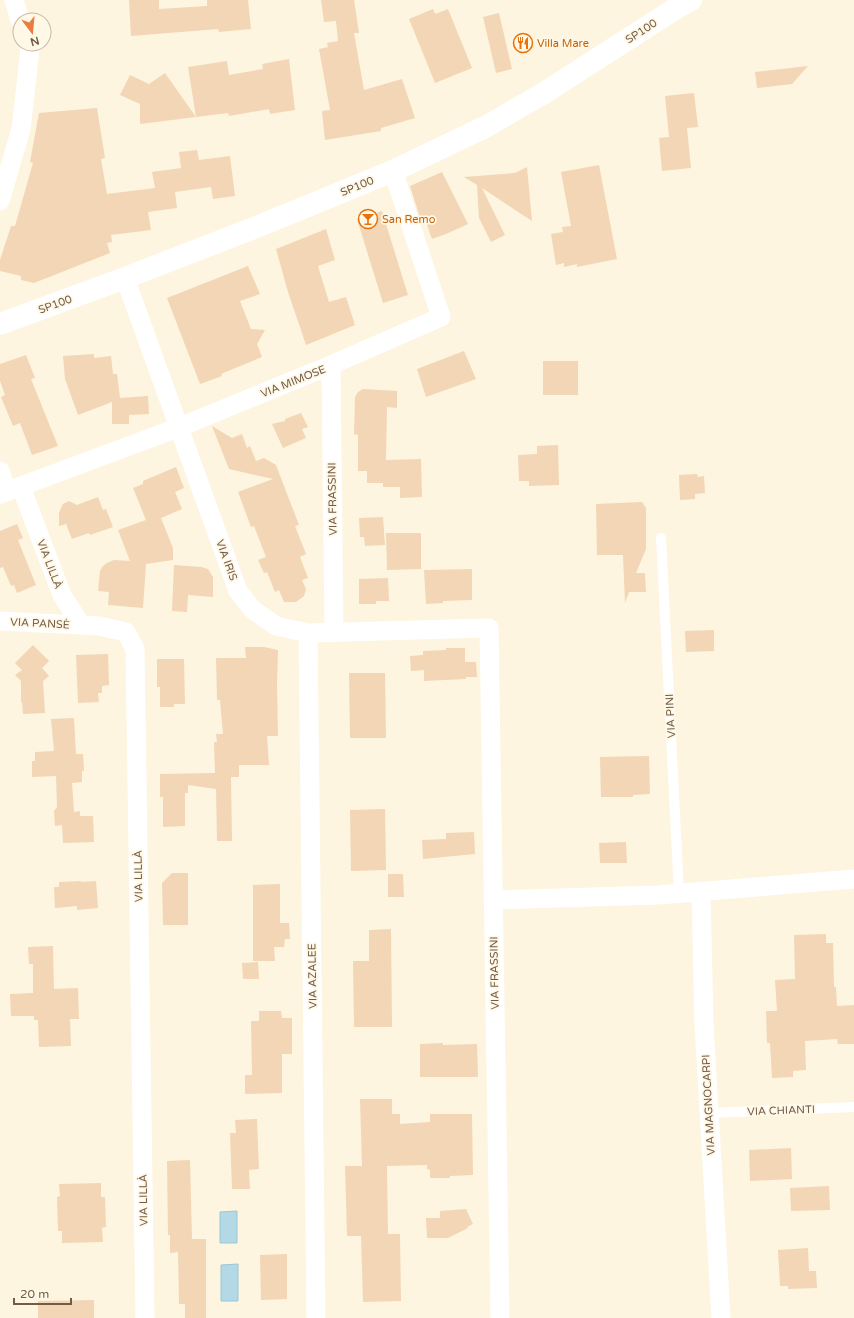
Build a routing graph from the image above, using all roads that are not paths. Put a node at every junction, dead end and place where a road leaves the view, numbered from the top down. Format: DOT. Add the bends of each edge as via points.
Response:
graph roads {
  1 [pos="14,0"];
  2 [pos="691,0"];
  3 [pos="18,12"];
  4 [pos="30,52"];
  5 [pos="393,171"];
  6 [pos="0,201"];
  7 [pos="125,278"];
  8 [pos="0,324"];
  9 [pos="331,365"];
  10 [pos="180,427"];
  11 [pos="0,471"];
  12 [pos="10,491"];
  13 [pos="661,538"];
  14 [pos="0,621"];
  15 [pos="81,625"];
  16 [pos="490,628"];
  17 [pos="334,632"];
  18 [pos="308,634"];
  19 [pos="854,879"];
  20 [pos="701,892"];
  21 [pos="679,893"];
  22 [pos="493,900"];
  23 [pos="854,1107"];
  24 [pos="709,1113"];
  25 [pos="145,1318"];
  26 [pos="316,1318"];
  27 [pos="500,1318"];
  28 [pos="721,1318"];
  1 -- 3 [label="street"];
  2 -- 5 [label="main road, SP100 / SP100" via="487,126"];
  4 -- 6 [label="street" via="21,129"];
  5 -- 7 [label="main road, SP100 / SP100"];
  5 -- 9 [label="street, VIA MIMOSE" via="441,317"];
  7 -- 8 [label="main road, SP100 / SP100"];
  7 -- 10 [label="street, VIA IRIS"];
  9 -- 10 [label="street, VIA MIMOSE"];
  9 -- 17 [label="street, VIA FRASSINI"];
  10 -- 12 [label="street, VIA MIMOSE"];
  10 -- 18 [label="street, VIA IRIS" via="238,591 252,609 276,626"];
  11 -- 12 [label="street, VIA LILLÀ"];
  12 -- 15 [label="street, VIA LILLÀ" via="62,595"];
  13 -- 21 [label="lane, VIA PINI"];
  14 -- 15 [label="street, VIA PANSÈ"];
  15 -- 25 [label="street, VIA LILLÀ" via="126,632 135,649"];
  16 -- 17 [label="street, VIA IRIS"];
  16 -- 22 [label="street, VIA FRASSINI"];
  17 -- 18 [label="street, VIA IRIS"];
  18 -- 26 [label="street, VIA AZALEE"];
  19 -- 20 [label="street"];
  20 -- 21 [label="street"];
  20 -- 24 [label="street, VIA MAGNOCARPI"];
  21 -- 22 [label="street"];
  22 -- 27 [label="street, VIA FRASSINI"];
  23 -- 24 [label="lane, VIA CHIANTI"];
  24 -- 28 [label="street, VIA MAGNOCARPI"];
}
